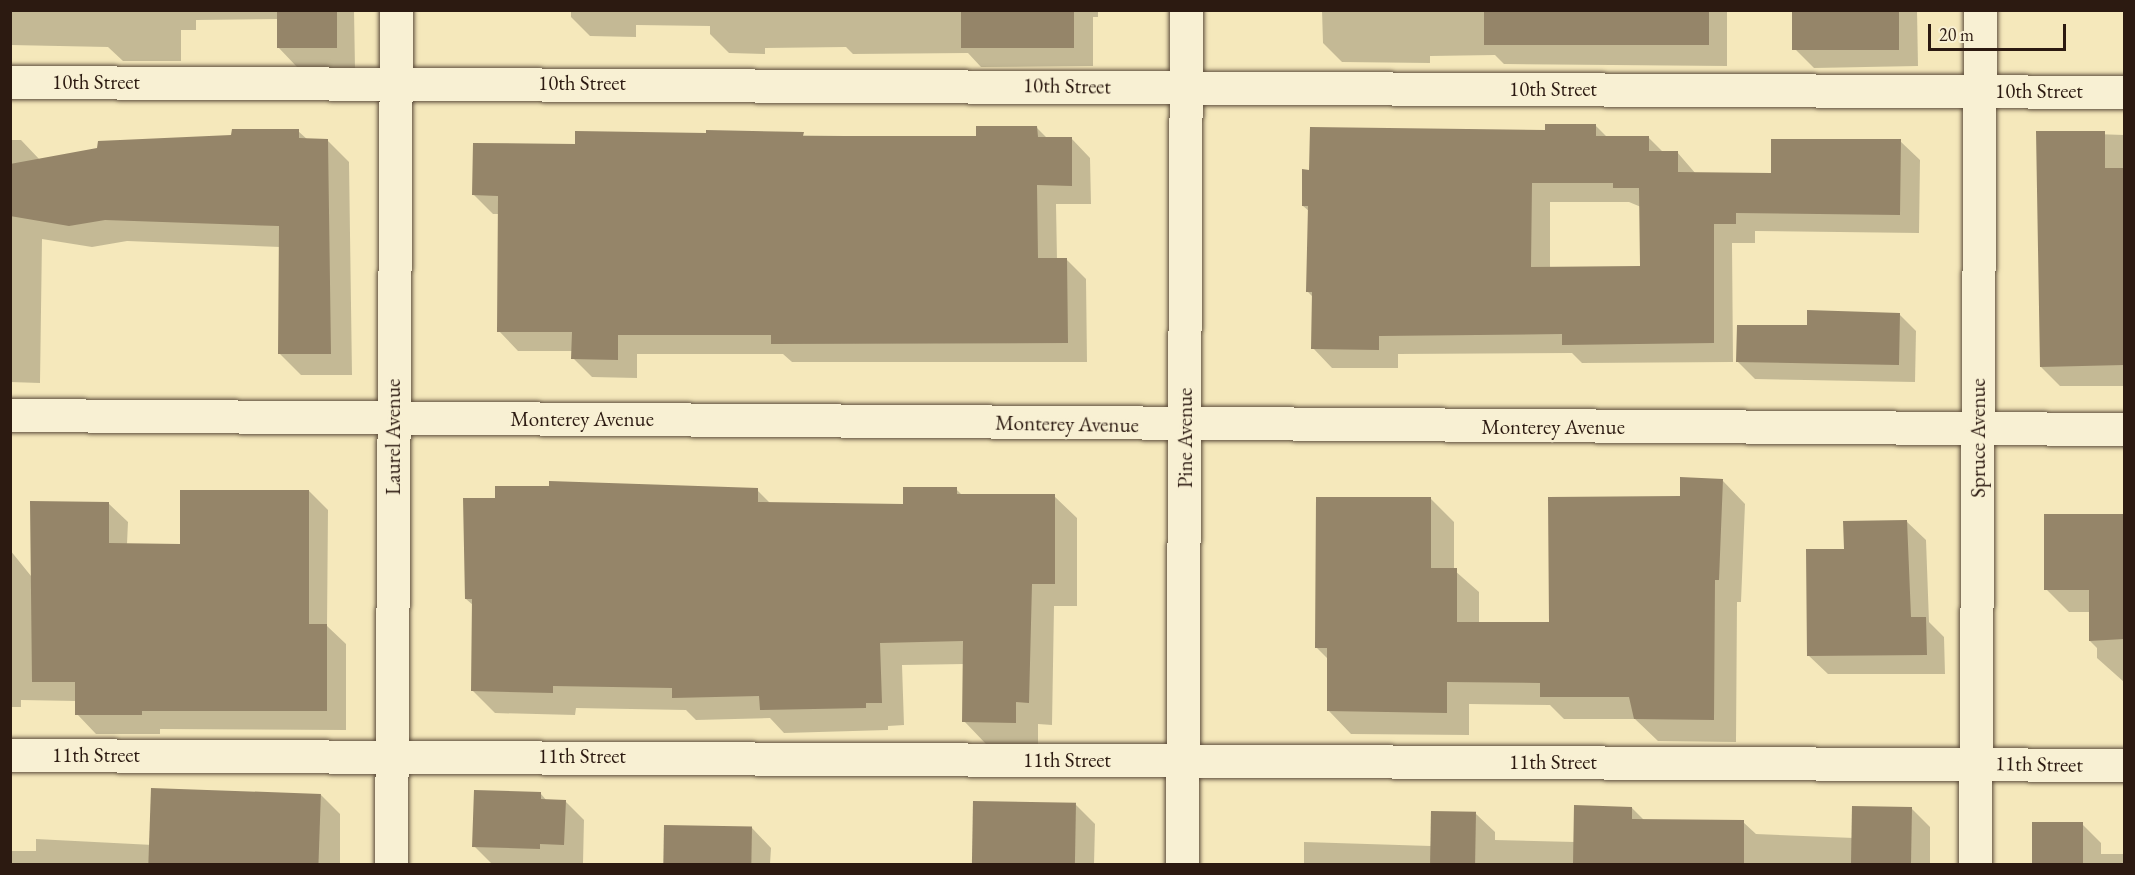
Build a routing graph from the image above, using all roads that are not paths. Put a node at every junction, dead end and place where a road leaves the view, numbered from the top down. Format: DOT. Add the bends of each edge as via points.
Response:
graph roads {
  1 [pos="396,10"];
  2 [pos="1185,10"];
  3 [pos="1980,10"];
  4 [pos="10,82"];
  5 [pos="395,83"];
  6 [pos="1185,87"];
  7 [pos="1979,91"];
  8 [pos="2124,92"];
  9 [pos="10,415"];
  10 [pos="393,418"];
  11 [pos="1186,425"];
  12 [pos="1978,428"];
  13 [pos="2124,429"];
  14 [pos="10,754"];
  15 [pos="392,755"];
  16 [pos="1184,761"];
  17 [pos="1976,763"];
  18 [pos="2124,765"];
  19 [pos="391,864"];
  20 [pos="1182,864"];
  21 [pos="1975,864"];
  1 -- 5 [label="street, Laurel Avenue"];
  2 -- 6 [label="street, Pine Avenue"];
  3 -- 7 [label="street, Spruce Avenue"];
  4 -- 5 [label="street, 10th Street"];
  5 -- 6 [label="street, 10th Street"];
  5 -- 10 [label="street, Laurel Avenue"];
  6 -- 7 [label="street, 10th Street"];
  6 -- 11 [label="street, Pine Avenue"];
  7 -- 8 [label="street, 10th Street"];
  7 -- 12 [label="street, Spruce Avenue"];
  9 -- 10 [label="street, Monterey Avenue"];
  10 -- 11 [label="street, Monterey Avenue"];
  10 -- 15 [label="street, Laurel Avenue"];
  11 -- 12 [label="street, Monterey Avenue"];
  11 -- 16 [label="street, Pine Avenue"];
  12 -- 13 [label="street, Monterey Avenue"];
  12 -- 17 [label="street, Spruce Avenue"];
  14 -- 15 [label="street, 11th Street"];
  15 -- 16 [label="street, 11th Street"];
  15 -- 19 [label="street, Laurel Avenue"];
  16 -- 17 [label="street, 11th Street"];
  16 -- 20 [label="street, Pine Avenue"];
  17 -- 18 [label="street, 11th Street"];
  17 -- 21 [label="street, Spruce Avenue"];
}
